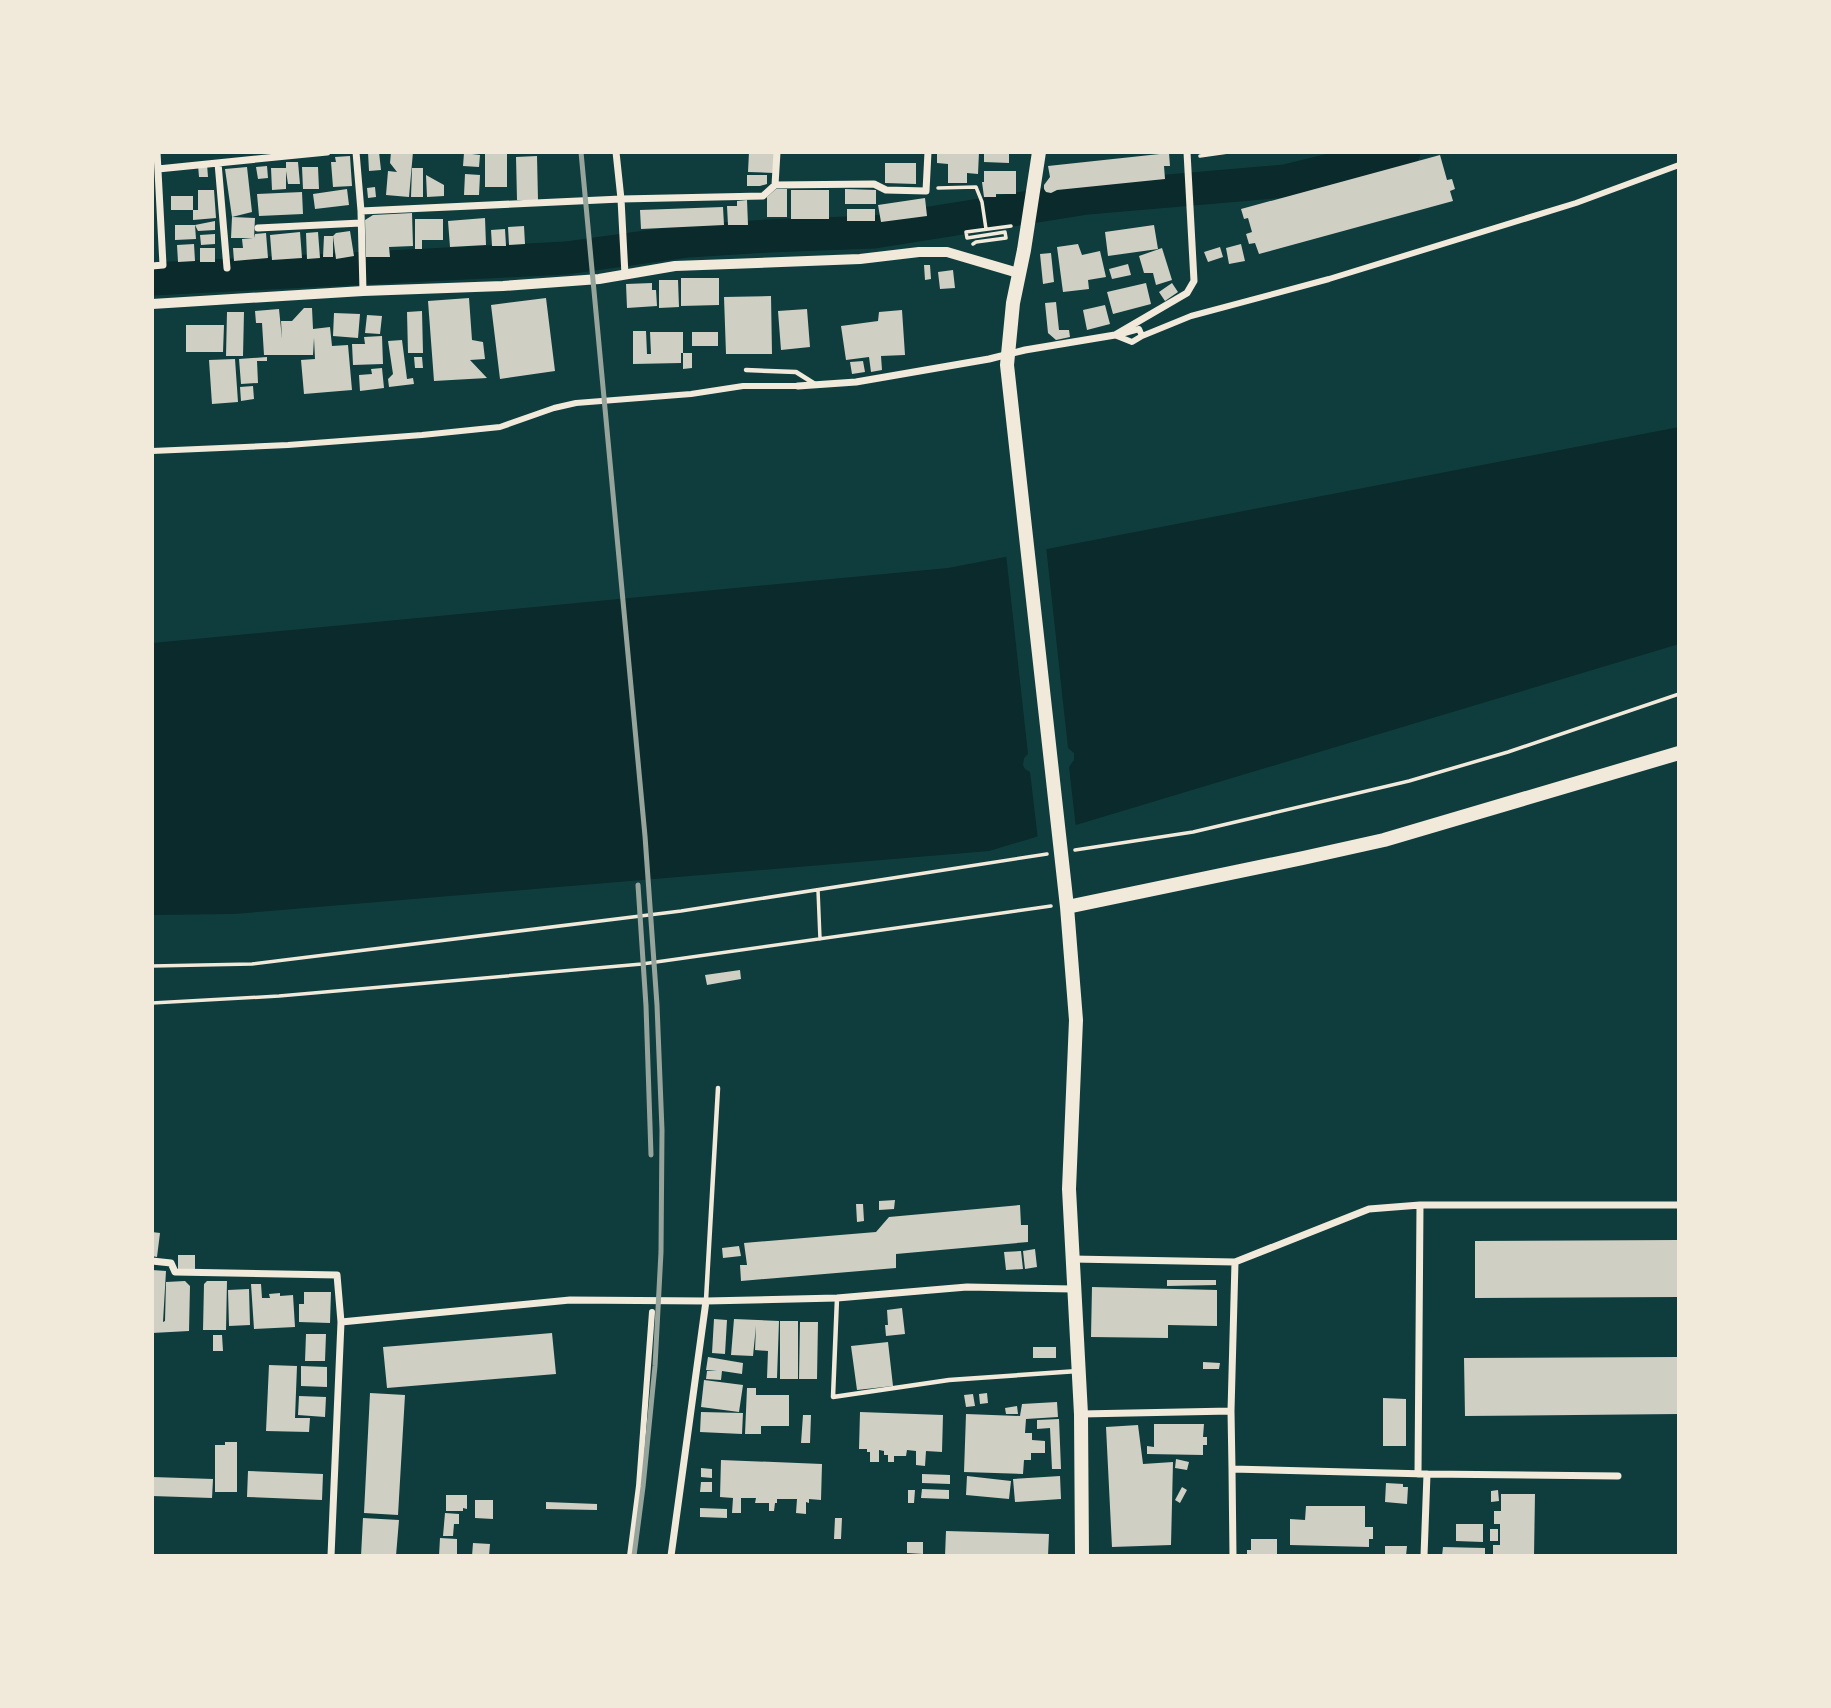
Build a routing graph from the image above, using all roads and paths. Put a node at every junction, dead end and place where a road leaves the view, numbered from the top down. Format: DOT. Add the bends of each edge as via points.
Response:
graph roads {
  1 [pos="157,152"];
  2 [pos="327,152"];
  3 [pos="356,152"];
  4 [pos="616,152"];
  5 [pos="777,152"];
  6 [pos="928,152"];
  7 [pos="1228,152"];
  8 [pos="1187,155"];
  9 [pos="1038,157"];
  10 [pos="218,163"];
  11 [pos="1679,165"];
  12 [pos="158,169"];
  13 [pos="775,186"];
  14 [pos="926,191"];
  15 [pos="621,199"];
  16 [pos="361,211"];
  17 [pos="361,223"];
  18 [pos="258,228"];
  19 [pos="986,228"];
  20 [pos="1020,230"];
  21 [pos="971,246"];
  22 [pos="152,266"];
  23 [pos="228,268"];
  24 [pos="1018,273"];
  25 [pos="625,275"];
  26 [pos="363,292"];
  27 [pos="152,304"];
  28 [pos="1115,335"];
  29 [pos="1142,336"];
  30 [pos="1007,359"];
  31 [pos="746,370"];
  32 [pos="817,385"];
  33 [pos="798,386"];
  34 [pos="152,451"];
  35 [pos="1679,694"];
  36 [pos="1679,753"];
  37 [pos="1066,851"];
  38 [pos="1053,853"];
  39 [pos="818,890"];
  40 [pos="1067,907"];
  41 [pos="820,939"];
  42 [pos="152,966"];
  43 [pos="152,1003"];
  44 [pos="719,1088"];
  45 [pos="1420,1205"];
  46 [pos="1679,1205"];
  47 [pos="1072,1259"];
  48 [pos="152,1261"];
  49 [pos="1235,1262"];
  50 [pos="1073,1289"];
  51 [pos="837,1298"];
  52 [pos="706,1301"];
  53 [pos="652,1312"];
  54 [pos="341,1322"];
  55 [pos="1079,1371"];
  56 [pos="1231,1410"];
  57 [pos="1080,1414"];
  58 [pos="1232,1469"];
  59 [pos="1418,1474"];
  60 [pos="1427,1475"];
  61 [pos="1618,1476"];
  62 [pos="331,1556"];
  63 [pos="630,1556"];
  64 [pos="671,1556"];
  65 [pos="1082,1556"];
  66 [pos="1233,1556"];
  67 [pos="1424,1556"];
  1 -- 12 [label="street"];
  2 -- 10 [label="street"];
  3 -- 16 [label="street"];
  4 -- 15 [label="street"];
  5 -- 13 [label="street"];
  6 -- 14 [label="street"];
  7 -- 8 [label="path"];
  8 -- 28 [label="street" via="1194,281 1187,293"];
  9 -- 20 [label="main road"];
  10 -- 12 [label="street"];
  10 -- 23 [label="street"];
  11 -- 29 [label="street" via="1576,204 1191,316"];
  12 -- 22 [label="street" via="163,265"];
  13 -- 14 [label="street" via="874,184 886,190"];
  13 -- 15 [label="street" via="763,196"];
  14 -- 19 [label="path" via="976,187"];
  15 -- 16 [label="street"];
  15 -- 25 [label="street"];
  16 -- 17 [label="street"];
  17 -- 18 [label="street"];
  17 -- 26 [label="street"];
  19 -- 20 [label="path"];
  19 -- 21 [label="path" via="966,232 967,238 1005,232 1006,238"];
  20 -- 24 [label="main road" via="1024,250"];
  24 -- 25 [label="street" via="947,252 919,252 860,259 675,266"];
  24 -- 30 [label="main road"];
  25 -- 26 [label="street"];
  26 -- 27 [label="street"];
  28 -- 29 [label="street" via="1132,342"];
  28 -- 29 [label="street" via="1139,329"];
  28 -- 30 [label="street"];
  30 -- 32 [label="street"];
  30 -- 40 [label="main road"];
  31 -- 32 [label="lane" via="796,372"];
  32 -- 33 [label="street"];
  33 -- 34 [label="street" via="743,386 576,403 500,427 422,435"];
  35 -- 37 [label="path" via="1409,781 1193,832"];
  36 -- 40 [label="main road" via="1384,839"];
  38 -- 39 [label="path"];
  39 -- 41 [label="path"];
  39 -- 42 [label="path" via="252,964"];
  40 -- 41 [label="path"];
  40 -- 47 [label="main road" via="1076,1020 1069,1189"];
  41 -- 43 [label="path" via="642,964"];
  44 -- 52 [label="lane"];
  45 -- 46 [label="street"];
  45 -- 49 [label="street" via="1369,1209"];
  45 -- 59 [label="street"];
  47 -- 49 [label="street"];
  47 -- 50 [label="main road"];
  48 -- 54 [label="street" via="171,1263 175,1272 337,1275"];
  49 -- 56 [label="street"];
  50 -- 51 [label="street" via="967,1287"];
  50 -- 55 [label="main road"];
  51 -- 52 [label="street"];
  51 -- 55 [label="lane" via="833,1397 949,1380"];
  52 -- 54 [label="street" via="570,1300"];
  52 -- 64 [label="street"];
  53 -- 63 [label="street"];
  54 -- 62 [label="street"];
  55 -- 57 [label="main road"];
  56 -- 57 [label="street"];
  56 -- 58 [label="street"];
  57 -- 65 [label="main road"];
  58 -- 59 [label="street"];
  58 -- 66 [label="street"];
  59 -- 60 [label="street"];
  60 -- 61 [label="street"];
  60 -- 67 [label="street"];
}
